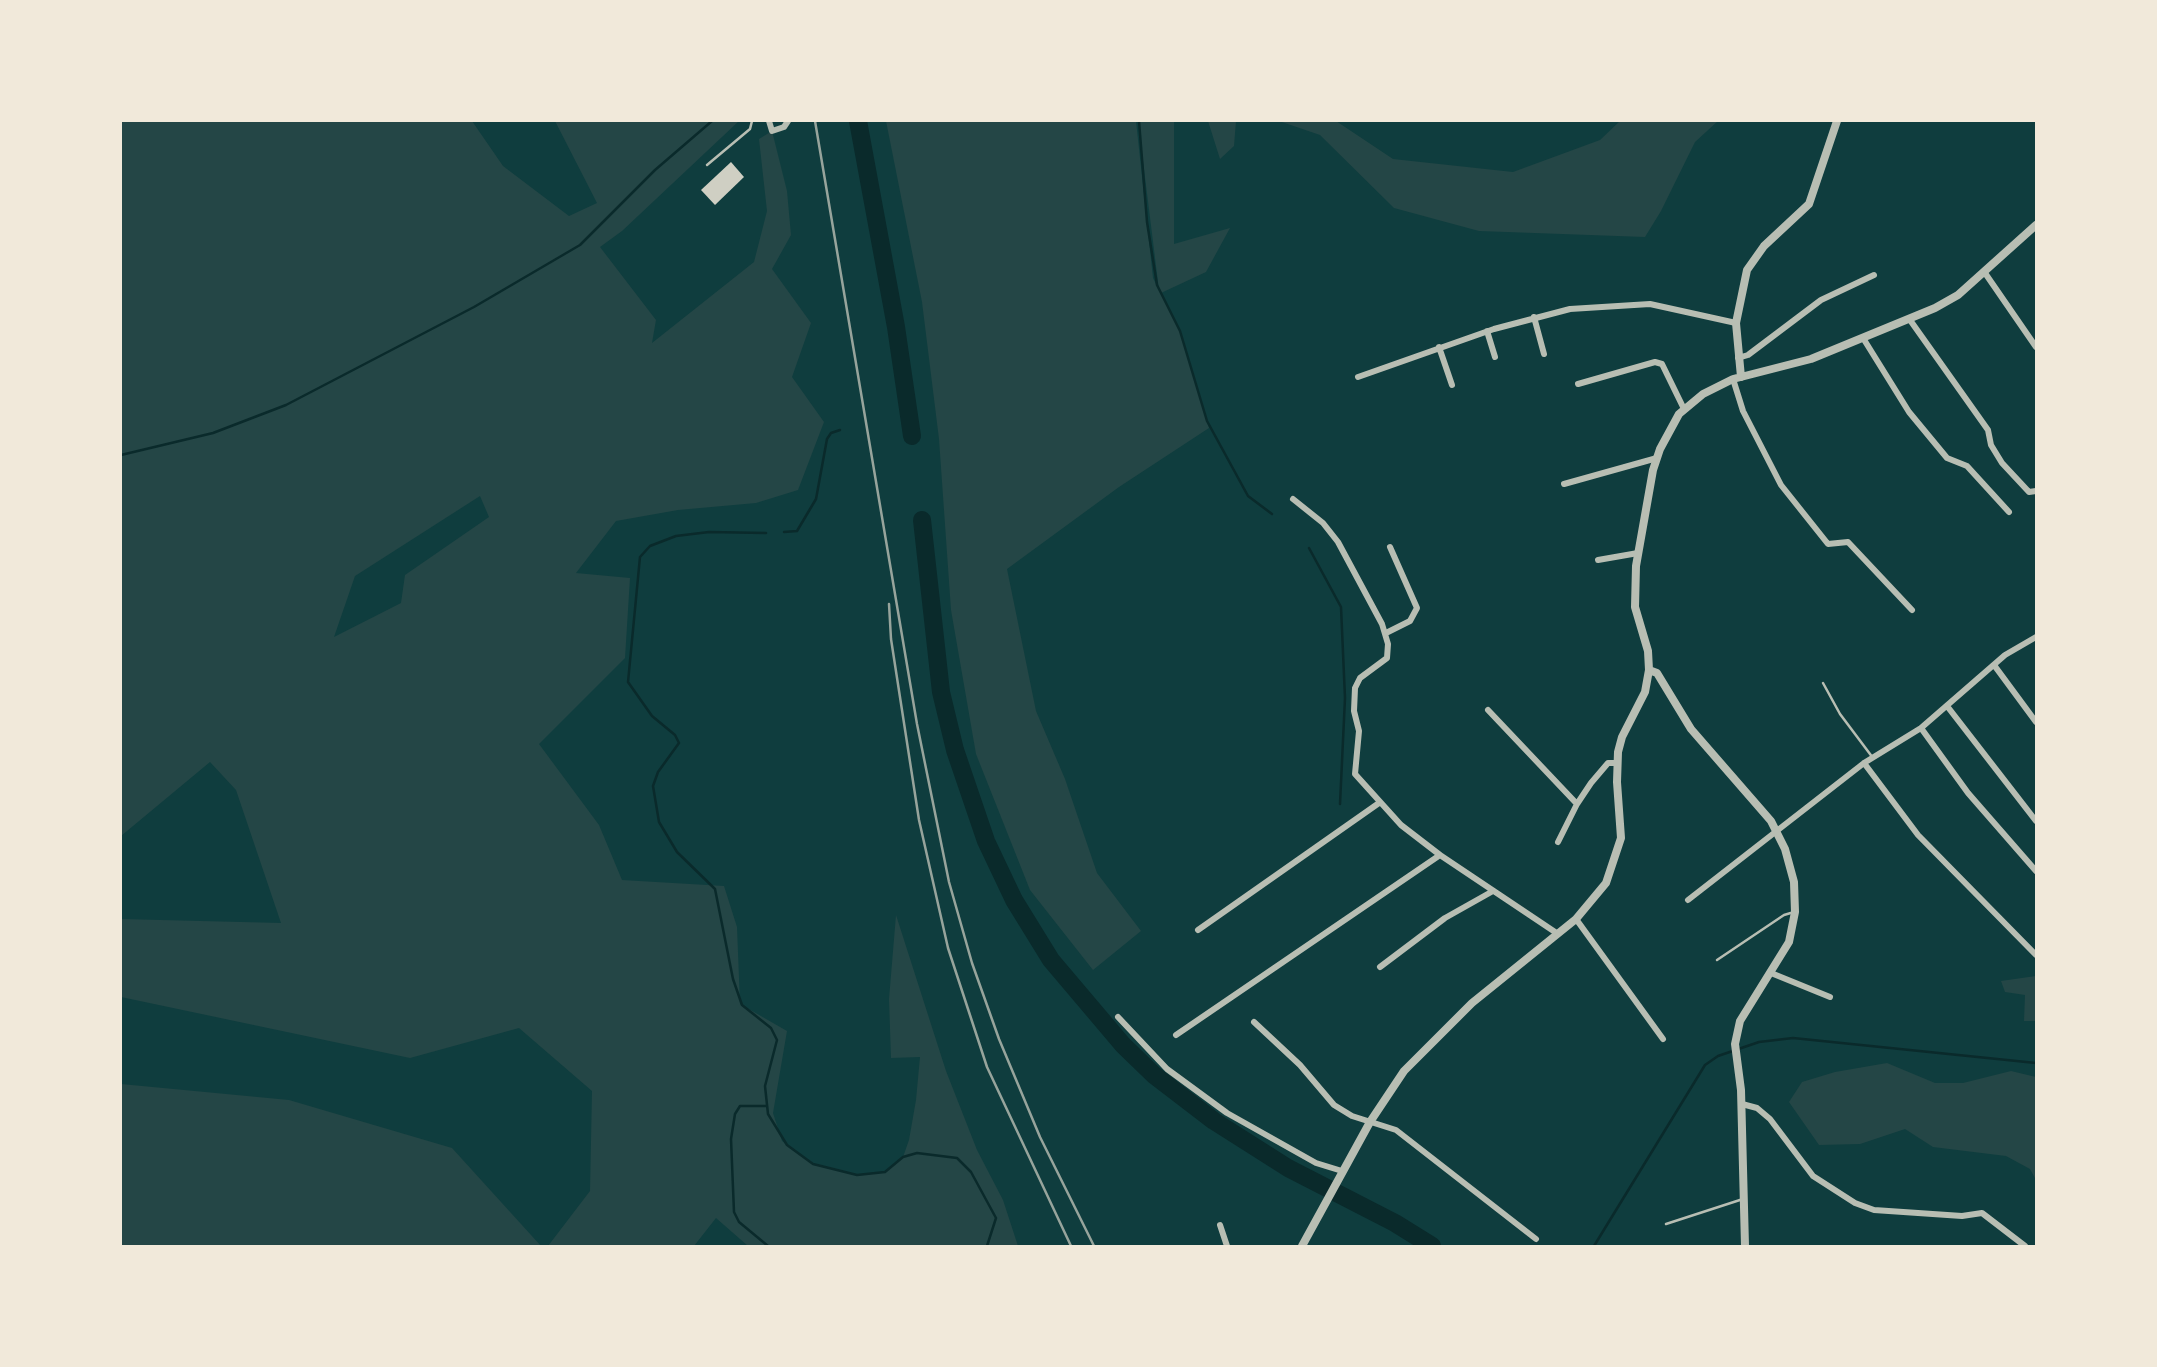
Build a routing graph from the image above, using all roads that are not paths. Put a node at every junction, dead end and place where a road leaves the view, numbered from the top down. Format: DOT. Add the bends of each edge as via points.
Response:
graph roads {
  1 [pos="752,121"];
  2 [pos="769,121"];
  3 [pos="788,121"];
  4 [pos="1836,121"];
  5 [pos="707,165"];
  6 [pos="2036,225"];
  7 [pos="1985,273"];
  8 [pos="1874,275"];
  9 [pos="1534,317"];
  10 [pos="1909,320"];
  11 [pos="1736,323"];
  12 [pos="1487,331"];
  13 [pos="1863,338"];
  14 [pos="1439,347"];
  15 [pos="2036,347"];
  16 [pos="1544,354"];
  17 [pos="1495,357"];
  18 [pos="1738,358"];
  19 [pos="1358,377"];
  20 [pos="1737,378"];
  21 [pos="1578,384"];
  22 [pos="1452,385"];
  23 [pos="1684,409"];
  24 [pos="1657,458"];
  25 [pos="1564,484"];
  26 [pos="2036,491"];
  27 [pos="1293,499"];
  28 [pos="2009,512"];
  29 [pos="1390,547"];
  30 [pos="1638,553"];
  31 [pos="1598,560"];
  32 [pos="1912,610"];
  33 [pos="1386,633"];
  34 [pos="2036,637"];
  35 [pos="1994,664"];
  36 [pos="1650,670"];
  37 [pos="1824,683"];
  38 [pos="1947,706"];
  39 [pos="1488,710"];
  40 [pos="2036,722"];
  41 [pos="1921,728"];
  42 [pos="1872,758"];
  43 [pos="1617,763"];
  44 [pos="1864,763"];
  45 [pos="1379,803"];
  46 [pos="1577,804"];
  47 [pos="2036,821"];
  48 [pos="1777,830"];
  49 [pos="1558,842"];
  50 [pos="1440,855"];
  51 [pos="2036,871"];
  52 [pos="1493,891"];
  53 [pos="1688,900"];
  54 [pos="1795,912"];
  55 [pos="1576,919"];
  56 [pos="1198,930"];
  57 [pos="1558,934"];
  58 [pos="2036,956"];
  59 [pos="1717,960"];
  60 [pos="1380,967"];
  61 [pos="1771,973"];
  62 [pos="1829,997"];
  63 [pos="1118,1017"];
  64 [pos="1254,1022"];
  65 [pos="1176,1035"];
  66 [pos="1663,1039"];
  67 [pos="1742,1104"];
  68 [pos="1370,1122"];
  69 [pos="1340,1173"];
  70 [pos="1744,1199"];
  71 [pos="1666,1223"];
  72 [pos="1220,1226"];
  73 [pos="1536,1239"];
  74 [pos="1227,1246"];
  75 [pos="1302,1246"];
  76 [pos="1745,1246"];
  77 [pos="2025,1246"];
  1 -- 5 [label="lane" via="750,129"];
  2 -- 3 [label="street" via="772,131"];
  4 -- 11 [label="street" via="1809,204 1764,246 1746,270"];
  6 -- 7 [label="street"];
  7 -- 10 [label="street" via="1958,295"];
  7 -- 15 [label="street"];
  8 -- 18 [label="street" via="1821,300 1757,349"];
  9 -- 11 [label="street" via="1634,303"];
  9 -- 12 [label="street"];
  9 -- 16 [label="street"];
  10 -- 13 [label="street"];
  10 -- 26 [label="street" via="1988,430 2002,463 2029,492"];
  11 -- 18 [label="street"];
  12 -- 14 [label="street"];
  12 -- 17 [label="street"];
  13 -- 20 [label="street" via="1811,359"];
  13 -- 28 [label="street" via="1909,412 1947,458 1965,464"];
  14 -- 19 [label="street"];
  14 -- 22 [label="street"];
  18 -- 20 [label="street"];
  20 -- 23 [label="street"];
  20 -- 32 [label="street" via="1743,411 1781,485 1828,544 1848,542"];
  21 -- 23 [label="street" via="1662,363"];
  23 -- 24 [label="street" via="1665,436"];
  24 -- 25 [label="street"];
  24 -- 30 [label="street"];
  27 -- 33 [label="street" via="1338,542"];
  29 -- 33 [label="street" via="1418,608 1410,621"];
  30 -- 31 [label="street"];
  30 -- 36 [label="street" via="1634,600"];
  33 -- 45 [label="street" via="1387,658 1360,678 1353,694 1359,731 1355,774"];
  34 -- 35 [label="street"];
  35 -- 38 [label="street"];
  35 -- 40 [label="street"];
  36 -- 43 [label="street" via="1622,737"];
  36 -- 48 [label="street" via="1657,673 1691,729"];
  37 -- 42 [label="lane"];
  38 -- 41 [label="street"];
  38 -- 47 [label="street"];
  39 -- 46 [label="street"];
  41 -- 42 [label="street"];
  41 -- 51 [label="street" via="1968,793"];
  42 -- 44 [label="street"];
  43 -- 46 [label="street" via="1604,767"];
  43 -- 55 [label="street" via="1618,854 1606,883"];
  44 -- 48 [label="street"];
  44 -- 58 [label="street" via="1918,835"];
  45 -- 50 [label="street"];
  45 -- 56 [label="street"];
  46 -- 49 [label="street"];
  48 -- 53 [label="street"];
  48 -- 54 [label="street" via="1794,882"];
  50 -- 52 [label="street"];
  50 -- 65 [label="street"];
  52 -- 57 [label="street"];
  52 -- 60 [label="street" via="1446,918"];
  54 -- 59 [label="lane"];
  54 -- 61 [label="street" via="1789,942"];
  55 -- 57 [label="street"];
  55 -- 66 [label="street"];
  57 -- 68 [label="street" via="1438,1034 1404,1071"];
  61 -- 62 [label="street"];
  61 -- 67 [label="street" via="1740,1021 1735,1047"];
  63 -- 69 [label="street" via="1167,1069 1227,1113"];
  64 -- 68 [label="street" via="1334,1105"];
  67 -- 70 [label="street"];
  67 -- 77 [label="street" via="1757,1108 1770,1119 1808,1171 1855,1203 1874,1210 1962,1216 1982,1213"];
  68 -- 69 [label="street"];
  68 -- 73 [label="street" via="1396,1130"];
  69 -- 75 [label="street"];
  70 -- 71 [label="lane"];
  70 -- 76 [label="street"];
  72 -- 74 [label="street"];
}
